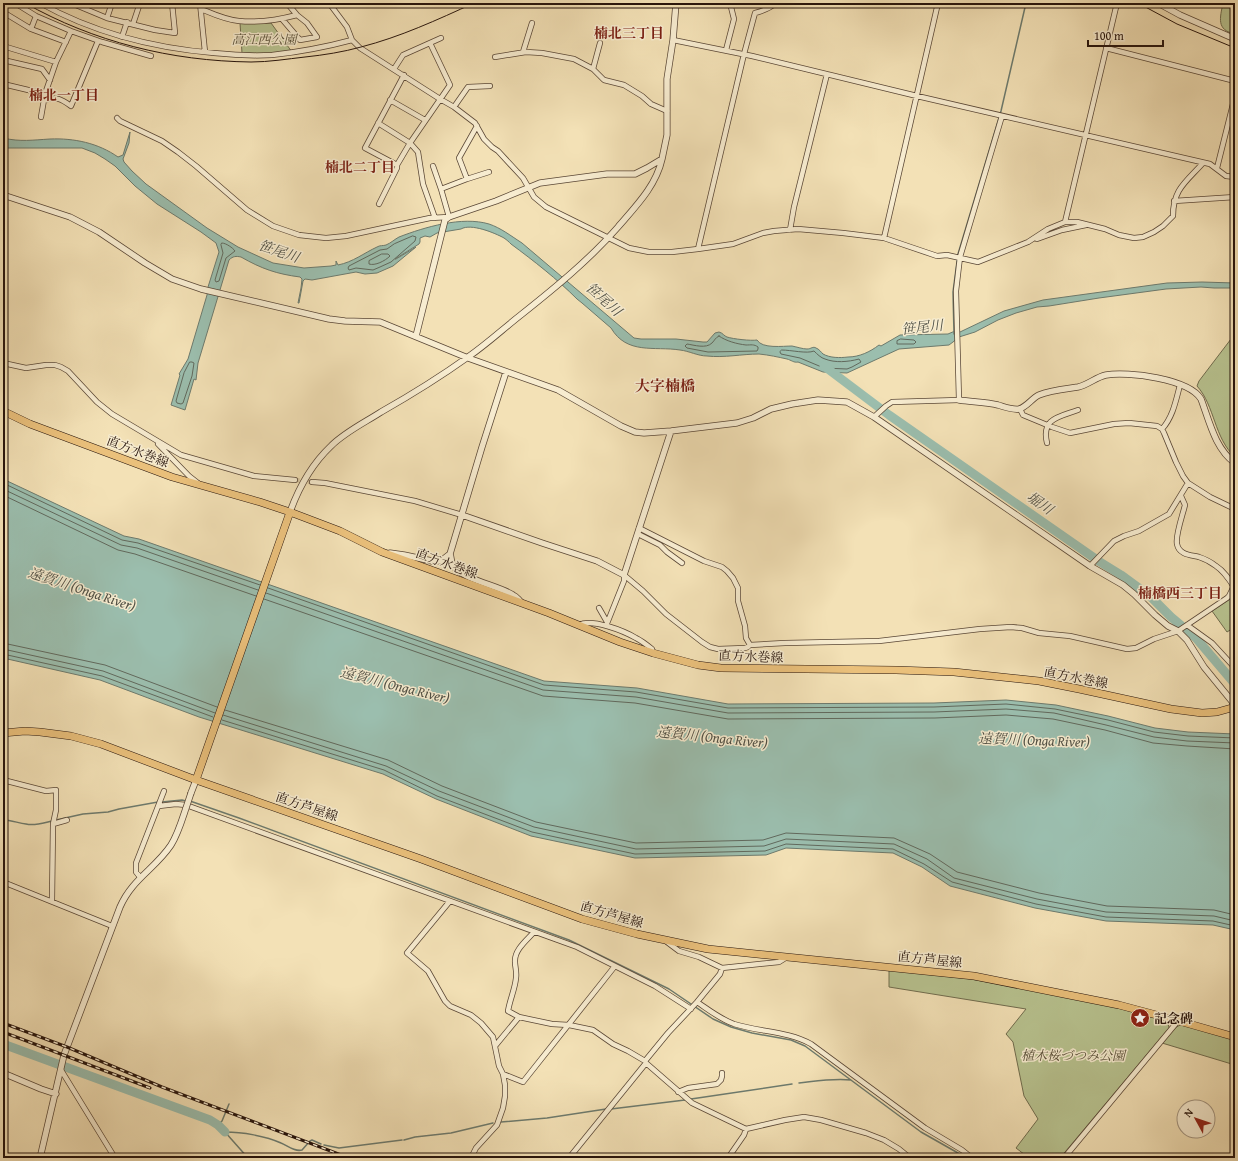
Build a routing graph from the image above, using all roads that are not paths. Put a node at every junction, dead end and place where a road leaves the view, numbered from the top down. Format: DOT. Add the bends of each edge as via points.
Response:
graph roads {
  1 [pos="15,3"];
  2 [pos="71,3"];
  3 [pos="112,3"];
  4 [pos="140,3"];
  5 [pos="172,3"];
  6 [pos="200,3"];
  7 [pos="287,3"];
  8 [pos="329,3"];
  9 [pos="676,3"];
  10 [pos="730,3"];
  11 [pos="767,3"];
  12 [pos="776,3"];
  13 [pos="938,3"];
  14 [pos="1117,3"];
  15 [pos="1158,3"];
  16 [pos="44,4"];
  17 [pos="772,7"];
  18 [pos="200,9"];
  19 [pos="3,12"];
  20 [pos="297,15"];
  21 [pos="36,16"];
  22 [pos="108,18"];
  23 [pos="282,19"];
  24 [pos="127,22"];
  25 [pos="532,23"];
  26 [pos="133,24"];
  27 [pos="31,29"];
  28 [pos="71,31"];
  29 [pos="122,37"];
  30 [pos="441,38"];
  31 [pos="1235,39"];
  32 [pos="352,40"];
  33 [pos="673,40"];
  34 [pos="98,41"];
  35 [pos="66,42"];
  36 [pos="430,43"];
  37 [pos="600,43"];
  38 [pos="3,46"];
  39 [pos="1106,48"];
  40 [pos="726,50"];
  41 [pos="205,52"];
  42 [pos="523,52"];
  43 [pos="744,54"];
  44 [pos="151,56"];
  45 [pos="495,57"];
  46 [pos="3,60"];
  47 [pos="56,62"];
  48 [pos="394,69"];
  49 [pos="593,69"];
  50 [pos="827,74"];
  51 [pos="404,75"];
  52 [pos="50,80"];
  53 [pos="1235,81"];
  54 [pos="3,84"];
  55 [pos="490,86"];
  56 [pos="45,94"];
  57 [pos="917,96"];
  58 [pos="1235,96"];
  59 [pos="440,99"];
  60 [pos="44,100"];
  61 [pos="390,100"];
  62 [pos="454,107"];
  63 [pos="667,111"];
  64 [pos="1002,116"];
  65 [pos="42,117"];
  66 [pos="117,118"];
  67 [pos="425,120"];
  68 [pos="378,123"];
  69 [pos="477,126"];
  70 [pos="1086,136"];
  71 [pos="410,143"];
  72 [pos="662,159"];
  73 [pos="1203,163"];
  74 [pos="397,165"];
  75 [pos="433,166"];
  76 [pos="1217,168"];
  77 [pos="489,172"];
  78 [pos="1235,177"];
  79 [pos="467,179"];
  80 [pos="528,187"];
  81 [pos="441,189"];
  82 [pos="3,195"];
  83 [pos="1235,197"];
  84 [pos="1174,200"];
  85 [pos="379,204"];
  86 [pos="435,218"];
  87 [pos="447,219"];
  88 [pos="1065,222"];
  89 [pos="1087,224"];
  90 [pos="790,230"];
  91 [pos="884,238"];
  92 [pos="608,239"];
  93 [pos="1028,242"];
  94 [pos="698,250"];
  95 [pos="960,257"];
  96 [pos="416,336"];
  97 [pos="468,358"];
  98 [pos="3,363"];
  99 [pos="506,372"];
  100 [pos="1180,385"];
  101 [pos="959,400"];
  102 [pos="1020,409"];
  103 [pos="1078,410"];
  104 [pos="3,411"];
  105 [pos="875,416"];
  106 [pos="1047,425"];
  107 [pos="1162,429"];
  108 [pos="671,431"];
  109 [pos="156,441"];
  110 [pos="1047,443"];
  111 [pos="1235,463"];
  112 [pos="295,480"];
  113 [pos="312,482"];
  114 [pos="1188,483"];
  115 [pos="201,485"];
  116 [pos="1181,496"];
  117 [pos="1235,509"];
  118 [pos="289,514"];
  119 [pos="462,515"];
  120 [pos="639,531"];
  121 [pos="382,552"];
  122 [pos="450,554"];
  123 [pos="682,563"];
  124 [pos="1090,565"];
  125 [pos="624,576"];
  126 [pos="1234,585"];
  127 [pos="523,604"];
  128 [pos="599,608"];
  129 [pos="607,624"];
  130 [pos="579,625"];
  131 [pos="1183,628"];
  132 [pos="750,644"];
  133 [pos="654,653"];
  134 [pos="1235,668"];
  135 [pos="1235,706"];
  136 [pos="3,733"];
  137 [pos="197,778"];
  138 [pos="3,780"];
  139 [pos="164,791"];
  140 [pos="158,806"];
  141 [pos="67,820"];
  142 [pos="54,822"];
  143 [pos="140,877"];
  144 [pos="3,882"];
  145 [pos="52,901"];
  146 [pos="450,901"];
  147 [pos="112,926"];
  148 [pos="534,932"];
  149 [pos="665,941"];
  150 [pos="787,957"];
  151 [pos="615,966"];
  152 [pos="722,968"];
  153 [pos="697,1002"];
  154 [pos="691,1009"];
  155 [pos="519,1017"];
  156 [pos="1178,1020"];
  157 [pos="568,1025"];
  158 [pos="1235,1037"];
  159 [pos="495,1046"];
  160 [pos="645,1062"];
  161 [pos="61,1070"];
  162 [pos="3,1073"];
  163 [pos="722,1073"];
  164 [pos="503,1074"];
  165 [pos="678,1092"];
  166 [pos="56,1094"];
  167 [pos="746,1129"];
  168 [pos="40,1158"];
  169 [pos="115,1158"];
  170 [pos="471,1158"];
  171 [pos="570,1158"];
  172 [pos="728,1158"];
  173 [pos="910,1158"];
  174 [pos="972,1158"];
  175 [pos="1064,1158"];
  1 -- 21 [label="street"];
  2 -- 22 [label="street"];
  3 -- 22 [label="street"];
  4 -- 26 [label="street"];
  5 -- 26 [label="street" via="175,33"];
  6 -- 18 [label="street"];
  7 -- 20 [label="street"];
  8 -- 32 [label="street" via="347,27"];
  9 -- 33 [label="street"];
  10 -- 40 [label="street" via="734,19"];
  11 -- 17 [label="street"];
  12 -- 17 [label="street"];
  13 -- 57 [label="street"];
  14 -- 39 [label="street"];
  15 -- 31 [label="street"];
  16 -- 29 [label="street" via="75,20"];
  17 -- 43 [label="street" via="755,13"];
  18 -- 23 [label="street" via="238,21"];
  18 -- 41 [label="street"];
  19 -- 27 [label="street"];
  20 -- 23 [label="street"];
  20 -- 23 [label="street" via="307,23 317,37 300,40"];
  21 -- 27 [label="street"];
  21 -- 28 [label="street"];
  22 -- 24 [label="street"];
  24 -- 26 [label="street"];
  24 -- 29 [label="street"];
  25 -- 42 [label="street"];
  27 -- 35 [label="street"];
  28 -- 34 [label="street"];
  28 -- 35 [label="street"];
  29 -- 41 [label="street" via="148,44"];
  30 -- 36 [label="street"];
  32 -- 41 [label="street" via="326,47 252,56"];
  32 -- 48 [label="street"];
  33 -- 40 [label="street"];
  33 -- 63 [label="street" via="667,79"];
  34 -- 44 [label="street"];
  34 -- 60 [label="street" via="71,106 62,99"];
  35 -- 47 [label="street"];
  36 -- 48 [label="street" via="403,54"];
  36 -- 59 [label="street" via="450,85"];
  37 -- 49 [label="street"];
  38 -- 47 [label="street"];
  39 -- 53 [label="street"];
  39 -- 70 [label="street"];
  40 -- 43 [label="street"];
  42 -- 45 [label="street"];
  42 -- 49 [label="street" via="574,59"];
  43 -- 50 [label="street"];
  43 -- 94 [label="street"];
  46 -- 52 [label="street" via="42,69"];
  47 -- 52 [label="street"];
  48 -- 51 [label="street"];
  49 -- 63 [label="street" via="604,80 624,85 651,104"];
  50 -- 57 [label="street"];
  50 -- 90 [label="street"];
  51 -- 59 [label="street"];
  51 -- 61 [label="street"];
  52 -- 56 [label="street"];
  54 -- 56 [label="street"];
  55 -- 62 [label="street" via="468,87"];
  56 -- 60 [label="street"];
  57 -- 64 [label="street"];
  57 -- 91 [label="street"];
  58 -- 76 [label="street"];
  59 -- 62 [label="street"];
  59 -- 67 [label="street"];
  60 -- 65 [label="street"];
  61 -- 67 [label="street"];
  61 -- 68 [label="street"];
  62 -- 69 [label="street"];
  63 -- 72 [label="street" via="667,135"];
  64 -- 70 [label="street"];
  64 -- 95 [label="street"];
  66 -- 86 [label="street" via="120,122 178,152 247,210 273,226 299,235 326,238 346,236"];
  67 -- 71 [label="street"];
  68 -- 71 [label="street"];
  68 -- 74 [label="street" via="365,148"];
  69 -- 79 [label="street" via="459,158"];
  69 -- 80 [label="street" via="484,139 523,178"];
  70 -- 73 [label="street"];
  70 -- 88 [label="street"];
  71 -- 74 [label="street"];
  71 -- 86 [label="street" via="418,152 423,184"];
  72 -- 80 [label="street" via="635,174 607,174"];
  72 -- 92 [label="street" via="645,195"];
  73 -- 76 [label="street"];
  73 -- 84 [label="street" via="1187,178"];
  74 -- 85 [label="street" via="398,168"];
  75 -- 81 [label="street"];
  76 -- 78 [label="street" via="1226,176"];
  77 -- 79 [label="street"];
  79 -- 81 [label="street"];
  80 -- 87 [label="street"];
  80 -- 92 [label="street" via="534,197 546,207"];
  81 -- 87 [label="street"];
  82 -- 96 [label="street" via="70,217 99,232 172,279 201,289 329,319 380,322"];
  83 -- 84 [label="street"];
  84 -- 89 [label="street" via="1173,216 1163,226 1143,237 1134,238"];
  86 -- 87 [label="street"];
  87 -- 96 [label="street"];
  88 -- 89 [label="street"];
  88 -- 93 [label="street"];
  89 -- 93 [label="street"];
  90 -- 91 [label="street"];
  90 -- 94 [label="street" via="762,233 733,244"];
  91 -- 95 [label="street" via="937,256"];
  92 -- 94 [label="street" via="629,248 649,252"];
  92 -- 97 [label="street"];
  93 -- 95 [label="street" via="978,262"];
  95 -- 101 [label="street" via="956,291"];
  96 -- 97 [label="street"];
  97 -- 99 [label="street"];
  97 -- 118 [label="street" via="346,433 332,445 308,474"];
  98 -- 109 [label="street" via="26,368 51,365 61,367 112,414"];
  99 -- 108 [label="street" via="558,390 635,432"];
  99 -- 119 [label="street"];
  100 -- 102 [label="street" via="1145,375 1104,375 1080,386 1038,395"];
  100 -- 107 [label="street" via="1170,417"];
  100 -- 111 [label="street" via="1199,396 1219,444 1225,455"];
  101 -- 102 [label="street"];
  101 -- 105 [label="street" via="892,402"];
  102 -- 106 [label="street" via="1023,415"];
  103 -- 106 [label="street"];
  104 -- 115 [label="main road, 直方水巻線" via="30,424 172,477"];
  105 -- 108 [label="street" via="847,402 818,400 771,409 737,423"];
  105 -- 124 [label="street"];
  106 -- 107 [label="street" via="1070,433 1114,424 1144,424"];
  106 -- 110 [label="street"];
  107 -- 114 [label="street"];
  108 -- 120 [label="street"];
  109 -- 112 [label="street" via="181,455 254,476"];
  109 -- 115 [label="street"];
  113 -- 119 [label="street" via="415,501"];
  114 -- 116 [label="street"];
  114 -- 117 [label="street"];
  115 -- 118 [label="main road, 直方水巻線" via="260,502"];
  116 -- 124 [label="street" via="1169,514 1139,531 1114,541"];
  116 -- 126 [label="street" via="1185,505 1176,539 1177,546 1187,555 1198,557 1218,567"];
  118 -- 121 [label="main road, 直方水巻線" via="340,531"];
  118 -- 137 [label="main road"];
  119 -- 122 [label="street"];
  119 -- 125 [label="street" via="597,561"];
  120 -- 123 [label="street"];
  120 -- 125 [label="street"];
  120 -- 132 [label="street" via="727,571 738,588 738,601 746,638"];
  121 -- 122 [label="street" via="432,561 441,560"];
  121 -- 127 [label="main road, 直方水巻線"];
  122 -- 127 [label="street" via="458,572 514,595"];
  124 -- 131 [label="street" via="1123,585 1168,626"];
  125 -- 129 [label="street"];
  125 -- 132 [label="street" via="666,614 710,647 745,648"];
  126 -- 131 [label="street" via="1227,598"];
  127 -- 130 [label="main road, 直方水巻線"];
  128 -- 129 [label="street"];
  129 -- 130 [label="street"];
  129 -- 133 [label="street" via="636,637 652,648"];
  130 -- 133 [label="main road, 直方水巻線"];
  131 -- 132 [label="street" via="1136,648 1127,649 1022,628 980,629 879,641"];
  131 -- 134 [label="street" via="1212,643"];
  131 -- 135 [label="street" via="1187,640 1204,667"];
  133 -- 135 [label="main road, 直方水巻線" via="698,665 721,668 954,672 1040,681 1171,709 1202,713 1217,712"];
  136 -- 137 [label="main road, 直方芦屋線" via="25,731 71,736"];
  137 -- 143 [label="street, bridge" via="171,845"];
  137 -- 149 [label="main road, 直方芦屋線" via="582,919"];
  138 -- 142 [label="street" via="46,791 56,790"];
  139 -- 140 [label="street"];
  140 -- 143 [label="street" via="136,863 136,872"];
  140 -- 146 [label="street" via="186,805"];
  141 -- 142 [label="street"];
  142 -- 145 [label="street"];
  143 -- 147 [label="street" via="124,897"];
  144 -- 145 [label="street"];
  145 -- 147 [label="street"];
  146 -- 148 [label="street"];
  146 -- 159 [label="street" via="407,953 428,971 450,1006 482,1023 493,1037"];
  147 -- 161 [label="street"];
  148 -- 151 [label="street" via="577,947"];
  148 -- 155 [label="street" via="518,950 514,960 516,978 508,1011"];
  149 -- 150 [label="main road, 直方芦屋線" via="708,949"];
  149 -- 152 [label="street" via="679,950"];
  150 -- 152 [label="street" via="779,962"];
  150 -- 156 [label="main road, 直方芦屋線" via="974,976 1098,1000"];
  151 -- 154 [label="street" via="655,986"];
  151 -- 157 [label="street"];
  152 -- 153 [label="street"];
  153 -- 154 [label="street"];
  153 -- 174 [label="street" via="717,1016 735,1024 792,1036 811,1044 920,1124"];
  154 -- 160 [label="street"];
  155 -- 157 [label="street"];
  155 -- 159 [label="street"];
  156 -- 158 [label="main road, 直方芦屋線"];
  156 -- 175 [label="street"];
  157 -- 160 [label="street" via="593,1030"];
  157 -- 164 [label="street" via="523,1082"];
  159 -- 164 [label="street"];
  160 -- 165 [label="street"];
  160 -- 171 [label="street"];
  161 -- 166 [label="street"];
  161 -- 169 [label="street"];
  162 -- 166 [label="street"];
  163 -- 165 [label="street" via="717,1084"];
  164 -- 170 [label="street" via="505,1096 497,1125 476,1148"];
  165 -- 167 [label="street" via="692,1103"];
  166 -- 168 [label="street"];
  167 -- 172 [label="street"];
  167 -- 173 [label="street" via="804,1117 821,1120 884,1140"];
}
